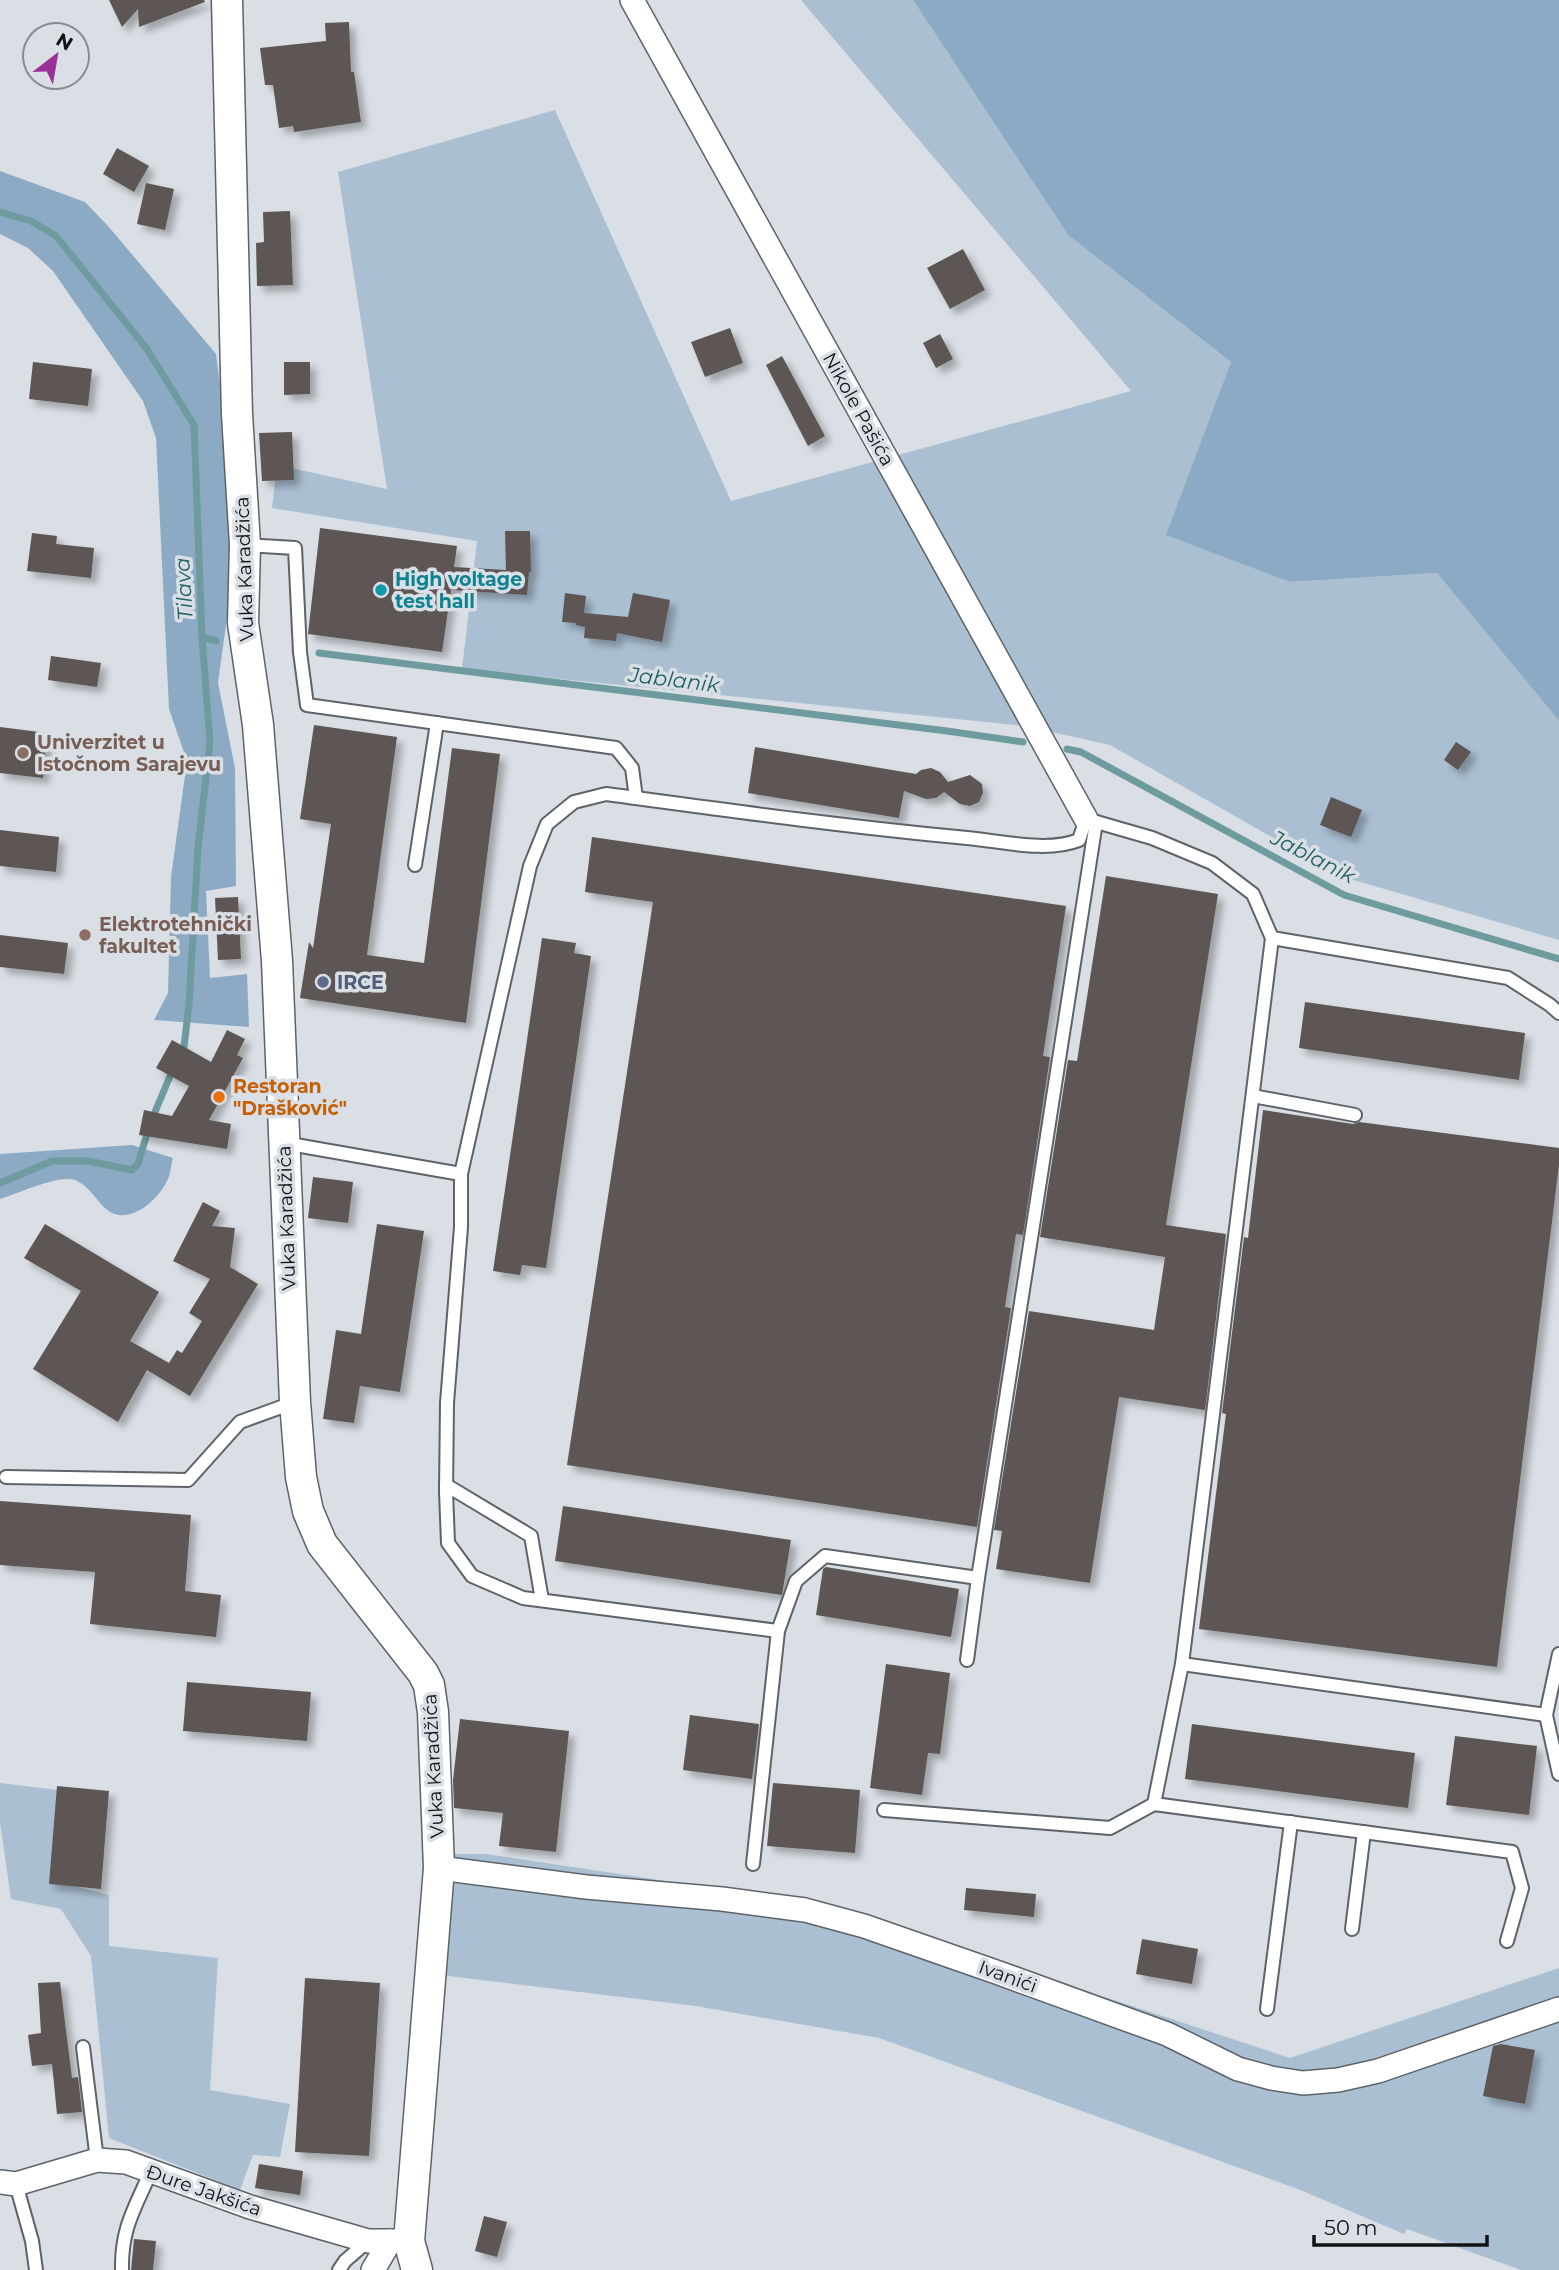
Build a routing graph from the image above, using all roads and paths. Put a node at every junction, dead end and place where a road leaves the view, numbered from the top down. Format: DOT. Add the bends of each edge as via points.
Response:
graph roads {
  1 [pos="227,0"];
  2 [pos="632,0"];
  3 [pos="245,545"];
  4 [pos="437,723"];
  5 [pos="636,798"];
  6 [pos="1091,820"];
  7 [pos="415,865"];
  8 [pos="1272,938"];
  9 [pos="1559,1013"];
  10 [pos="1253,1096"];
  11 [pos="1355,1115"];
  12 [pos="283,1143"];
  13 [pos="461,1174"];
  14 [pos="295,1402"];
  15 [pos="6,1477"];
  16 [pos="446,1485"];
  17 [pos="978,1578"];
  18 [pos="542,1601"];
  19 [pos="778,1631"];
  20 [pos="1559,1654"];
  21 [pos="967,1660"];
  22 [pos="1182,1664"];
  23 [pos="1546,1715"];
  24 [pos="1559,1774"];
  25 [pos="1154,1804"];
  26 [pos="884,1810"];
  27 [pos="1291,1822"];
  28 [pos="1364,1832"];
  29 [pos="752,1864"];
  30 [pos="439,1868"];
  31 [pos="1352,1929"];
  32 [pos="1507,1941"];
  33 [pos="1267,2009"];
  34 [pos="1559,2009"];
  35 [pos="83,2048"];
  36 [pos="97,2160"];
  37 [pos="151,2171"];
  38 [pos="8,2183"];
  39 [pos="389,2241"];
  40 [pos="36,2270"];
  41 [pos="122,2270"];
  42 [pos="339,2270"];
  43 [pos="373,2270"];
  44 [pos="417,2270"];
  1 -- 3 [label="street, Vuka Karadžića" via="237,414"];
  2 -- 6 [label="street, Nikole Pašića"];
  3 -- 4 [label="lane" via="295,548 307,705"];
  3 -- 12 [label="street, Vuka Karadžića" via="243,623 258,725 271,891"];
  4 -- 5 [label="lane" via="616,748 632,768"];
  4 -- 7 [label="lane"];
  5 -- 6 [label="lane" via="1034,844 1066,845 1079,840"];
  5 -- 13 [label="lane" via="606,794 573,802 547,824 530,866"];
  6 -- 8 [label="lane" via="1212,863 1253,894"];
  6 -- 17 [label="lane"];
  8 -- 9 [label="lane" via="1507,978"];
  8 -- 10 [label="lane"];
  10 -- 11 [label="lane"];
  10 -- 22 [label="lane"];
  12 -- 13 [label="lane"];
  12 -- 14 [label="street, Vuka Karadžića"];
  13 -- 16 [label="lane"];
  14 -- 15 [label="lane" via="240,1422 188,1480"];
  14 -- 30 [label="street, Vuka Karadžića" via="304,1493 322,1544 414,1659 429,1685"];
  16 -- 18 [label="lane" via="531,1536"];
  16 -- 18 [label="lane" via="449,1543 472,1576 523,1598"];
  17 -- 19 [label="lane" via="825,1556 796,1581"];
  17 -- 21 [label="lane"];
  18 -- 19 [label="lane"];
  19 -- 29 [label="lane"];
  20 -- 23 [label="lane"];
  22 -- 23 [label="lane"];
  22 -- 25 [label="lane"];
  23 -- 24 [label="lane"];
  25 -- 26 [label="lane" via="1110,1828"];
  25 -- 27 [label="lane"];
  27 -- 28 [label="lane"];
  27 -- 33 [label="lane"];
  28 -- 31 [label="lane"];
  28 -- 32 [label="lane" via="1512,1852 1522,1888"];
  30 -- 34 [label="street, Ivanići" via="806,1910 864,1926 1167,2034 1238,2069 1303,2083 1378,2071"];
  30 -- 39 [label="street, Vuka Karadžića"];
  35 -- 36 [label="lane"];
  36 -- 37 [label="street, Đure Jakšića" via="126,2162"];
  36 -- 38 [label="street, Đure Jakšića"];
  37 -- 39 [label="street, Đure Jakšića" via="250,2207"];
  37 -- 41 [label="lane" via="121,2245"];
  38 -- 40 [label="lane" via="32,2241"];
  39 -- 42 [label="lane" via="345,2262"];
  39 -- 43 [label="street, Vuka Karadžića"];
  39 -- 44 [label="street, Vuka Karadžića"];
}
